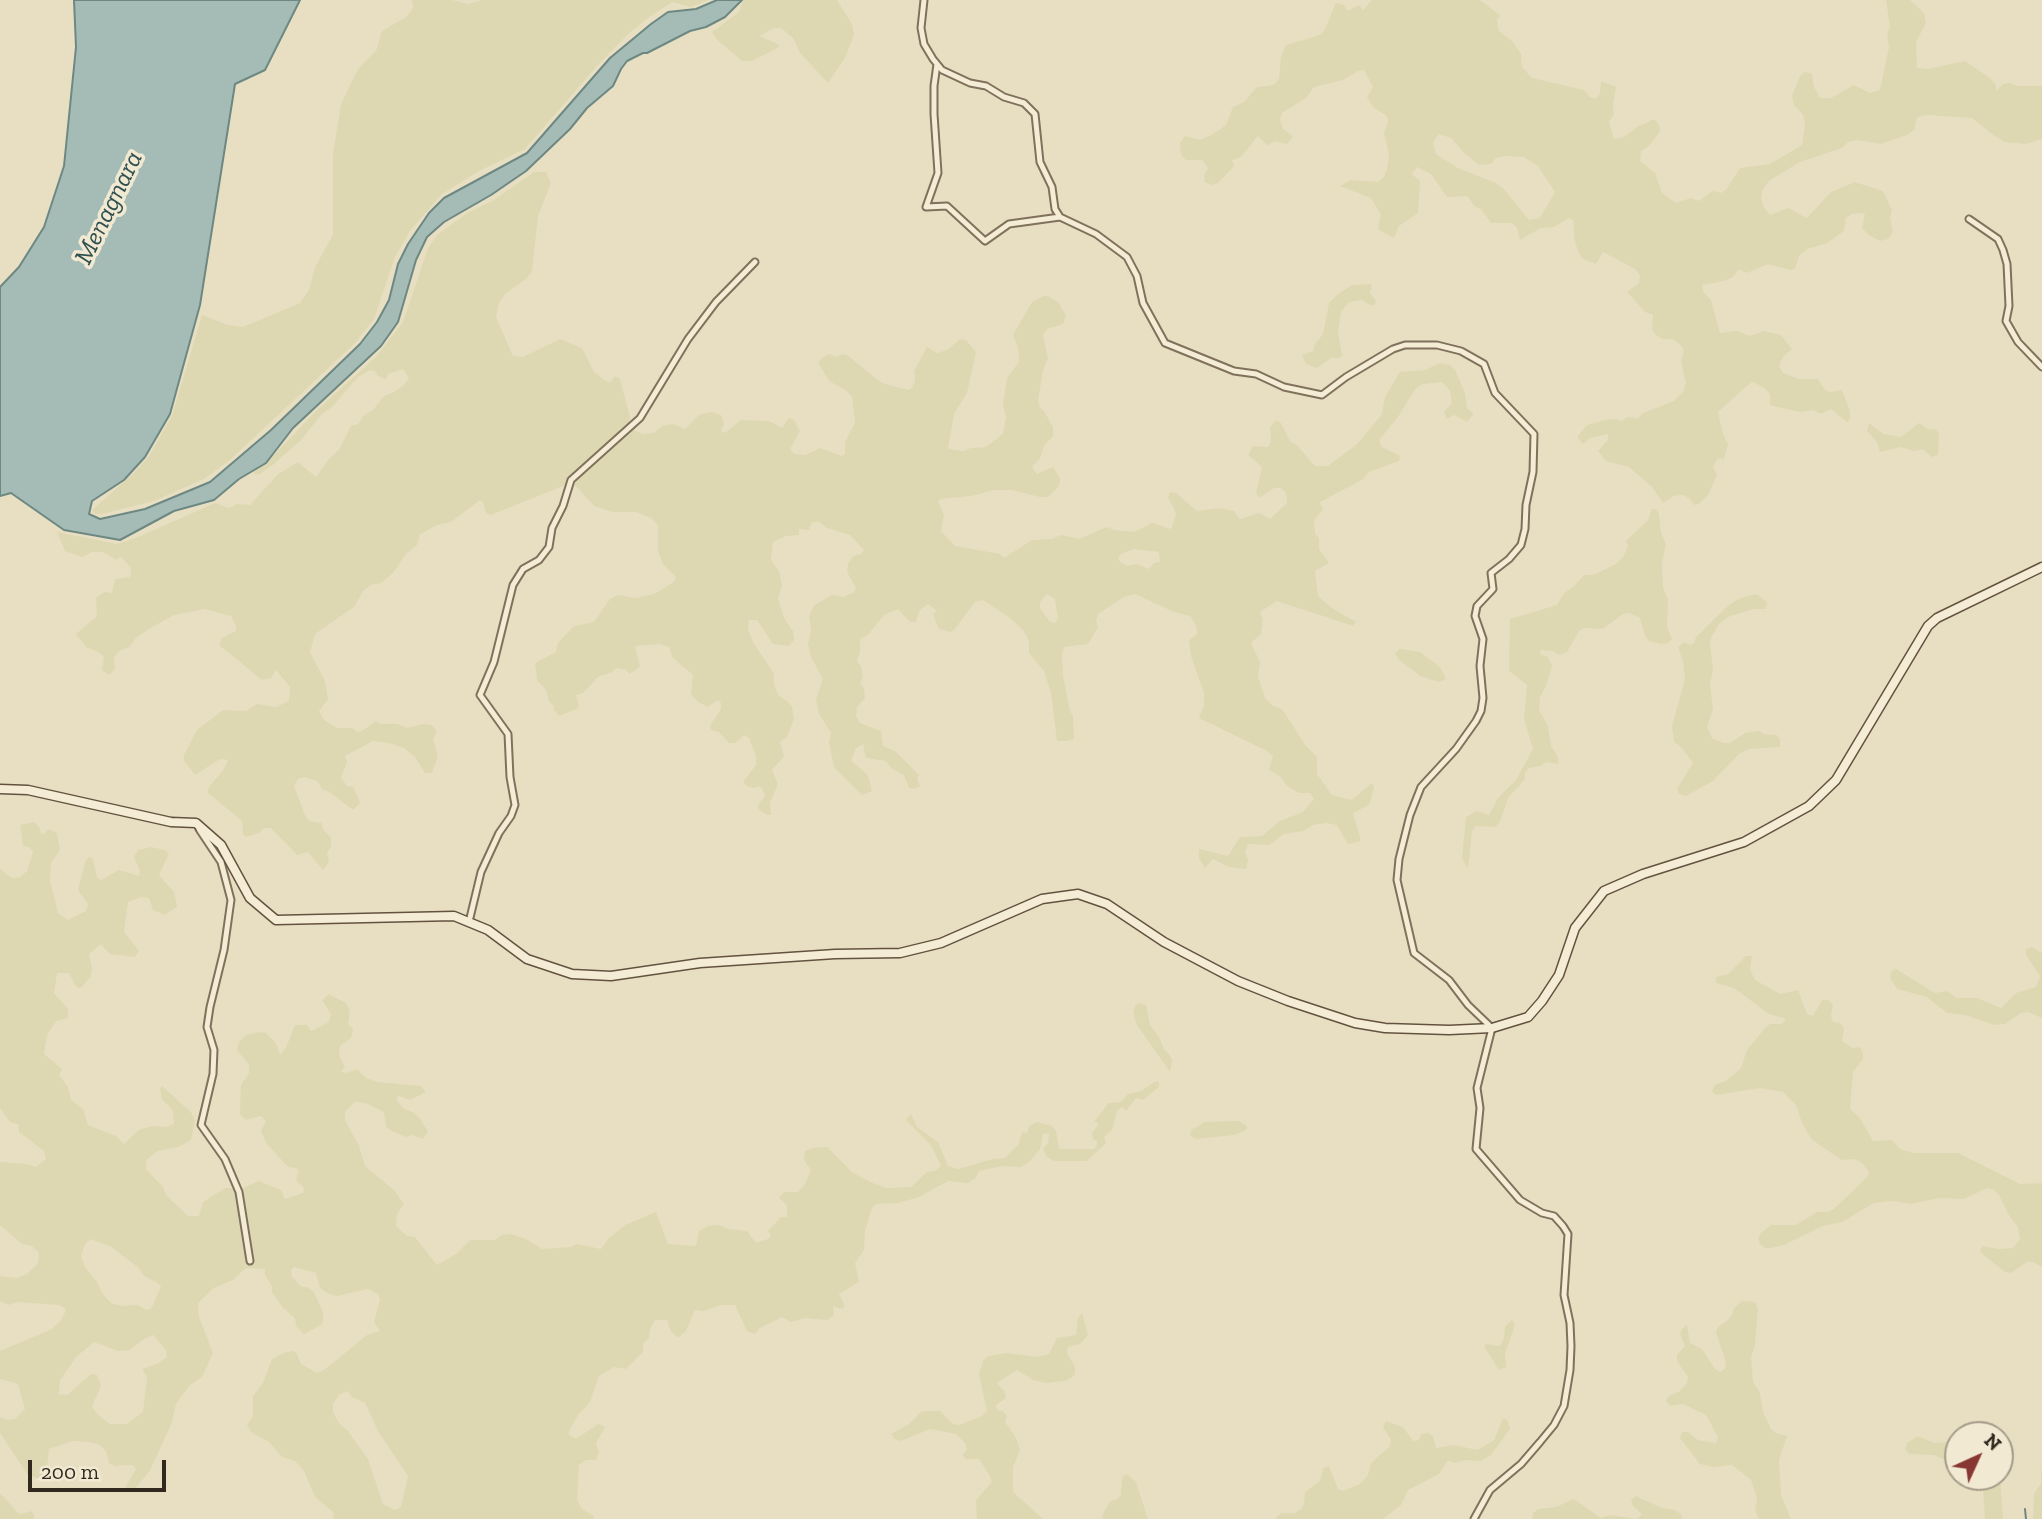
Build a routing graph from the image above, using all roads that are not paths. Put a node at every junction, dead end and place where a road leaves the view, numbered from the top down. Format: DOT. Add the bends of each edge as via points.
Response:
graph roads {
  1 [pos="924,0"];
  2 [pos="937,64"];
  3 [pos="1060,217"];
  4 [pos="1969,219"];
  5 [pos="755,262"];
  6 [pos="2042,366"];
  7 [pos="2041,567"];
  8 [pos="0,789"];
  9 [pos="196,823"];
  10 [pos="469,922"];
  11 [pos="1492,1028"];
  12 [pos="250,1261"];
  13 [pos="1474,1519"];
  1 -- 2 [label="street" via="924,44"];
  2 -- 3 [label="street" via="957,78 1024,103 1035,114 1040,162"];
  2 -- 3 [label="street" via="938,173 926,207 947,206 985,241 1009,224"];
  3 -- 11 [label="street" via="1096,234 1127,257 1161,338 1174,347 1234,371 1322,395 1393,349 1437,345 1461,351 1483,364 1496,393 1534,434 1521,545 1491,573 1493,589 1477,606 1475,616 1483,639 1481,711 1456,749 1421,787 1410,815 1397,880 1414,953 1449,981"];
  4 -- 6 [label="street" via="1998,239 2007,264 2006,321 2018,342"];
  5 -- 10 [label="street" via="688,339 640,418 571,480 549,547 523,569 513,585 494,662 480,695 508,734 515,804 481,872"];
  7 -- 11 [label="main road" via="1928,626 1836,780 1809,806 1744,842 1604,891 1575,928 1559,975 1542,1000 1528,1017"];
  8 -- 9 [label="main road" via="28,790 172,822"];
  9 -- 10 [label="main road" via="221,845 250,898 276,920 454,916"];
  9 -- 12 [label="street" via="220,863 231,900 210,1007 213,1074 201,1125 225,1159 239,1192"];
  10 -- 11 [label="main road" via="527,959 572,974 611,976 700,963 900,953 942,943 1042,899 1078,894 1107,904 1164,942 1238,981 1333,1016 1385,1028"];
  11 -- 13 [label="street" via="1477,1088 1476,1149 1520,1200 1554,1216 1568,1234 1564,1294 1570,1323 1570,1370 1564,1406 1554,1425 1521,1464 1490,1490"];
}
